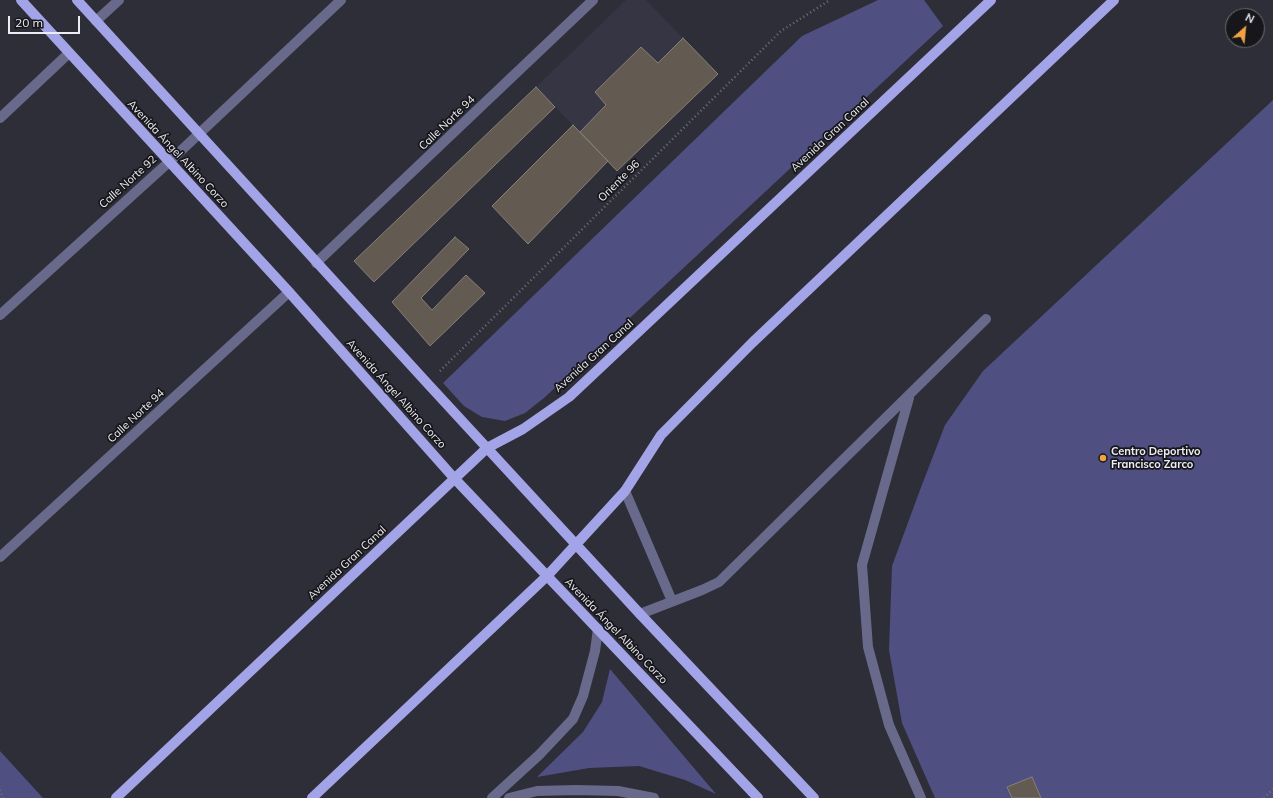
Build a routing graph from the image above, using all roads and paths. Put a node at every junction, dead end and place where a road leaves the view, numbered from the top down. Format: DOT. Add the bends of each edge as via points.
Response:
graph roads {
  1 [pos="21,0"];
  2 [pos="77,0"];
  3 [pos="118,0"];
  4 [pos="341,0"];
  5 [pos="593,0"];
  6 [pos="830,0"];
  7 [pos="991,0"];
  8 [pos="1114,0"];
  9 [pos="96,21"];
  10 [pos="69,53"];
  11 [pos="0,118"];
  12 [pos="199,134"];
  13 [pos="169,162"];
  14 [pos="316,263"];
  15 [pos="289,292"];
  16 [pos="0,315"];
  17 [pos="986,319"];
  18 [pos="428,384"];
  19 [pos="909,396"];
  20 [pos="487,448"];
  21 [pos="454,478"];
  22 [pos="625,491"];
  23 [pos="577,545"];
  24 [pos="0,557"];
  25 [pos="547,576"];
  26 [pos="672,601"];
  27 [pos="640,614"];
  28 [pos="598,629"];
  29 [pos="1273,789"];
  30 [pos="0,790"];
  31 [pos="3,798"];
  32 [pos="116,798"];
  33 [pos="312,798"];
  34 [pos="492,798"];
  35 [pos="509,798"];
  36 [pos="654,798"];
  37 [pos="758,798"];
  38 [pos="814,798"];
  39 [pos="921,798"];
  40 [pos="1264,798"];
  1 -- 10 [label="main road, Avenida Ángel Albino Corzo"];
  2 -- 9 [label="main road"];
  3 -- 9 [label="street"];
  4 -- 12 [label="street, Calle Norte 92"];
  5 -- 14 [label="street, Calle Norte 94"];
  6 -- 18 [label="path, Oriente 96" via="781,31"];
  7 -- 20 [label="main road, Avenida Gran Canal" via="569,398 523,429"];
  8 -- 22 [label="main road" via="736,359 661,435"];
  9 -- 12 [label="main road"];
  10 -- 11 [label="street"];
  10 -- 13 [label="main road, Avenida Ángel Albino Corzo"];
  12 -- 13 [label="street, Calle Norte 92"];
  12 -- 14 [label="main road"];
  13 -- 15 [label="main road, Avenida Ángel Albino Corzo"];
  13 -- 16 [label="street, Calle Norte 92"];
  14 -- 18 [label="main road"];
  15 -- 21 [label="main road, Avenida Ángel Albino Corzo"];
  15 -- 24 [label="street, Calle Norte 94"];
  17 -- 19 [label="street"];
  18 -- 20 [label="main road"];
  19 -- 26 [label="street" via="719,582"];
  19 -- 39 [label="street" via="862,564 868,647 890,725"];
  20 -- 21 [label="main road, Avenida Gran Canal"];
  20 -- 23 [label="main road"];
  21 -- 25 [label="main road, Avenida Ángel Albino Corzo"];
  21 -- 32 [label="main road, Avenida Gran Canal"];
  22 -- 23 [label="main road"];
  22 -- 26 [label="street"];
  23 -- 25 [label="main road"];
  23 -- 27 [label="main road"];
  25 -- 28 [label="main road, Avenida Ángel Albino Corzo"];
  25 -- 33 [label="main road"];
  26 -- 27 [label="street"];
  27 -- 38 [label="main road"];
  28 -- 34 [label="street" via="583,696 573,719 539,755"];
  28 -- 37 [label="main road, Avenida Ángel Albino Corzo"];
  29 -- 40 [label="path"];
  30 -- 31 [label="path"];
  35 -- 36 [label="street" via="537,791 576,790 618,791"];
}
